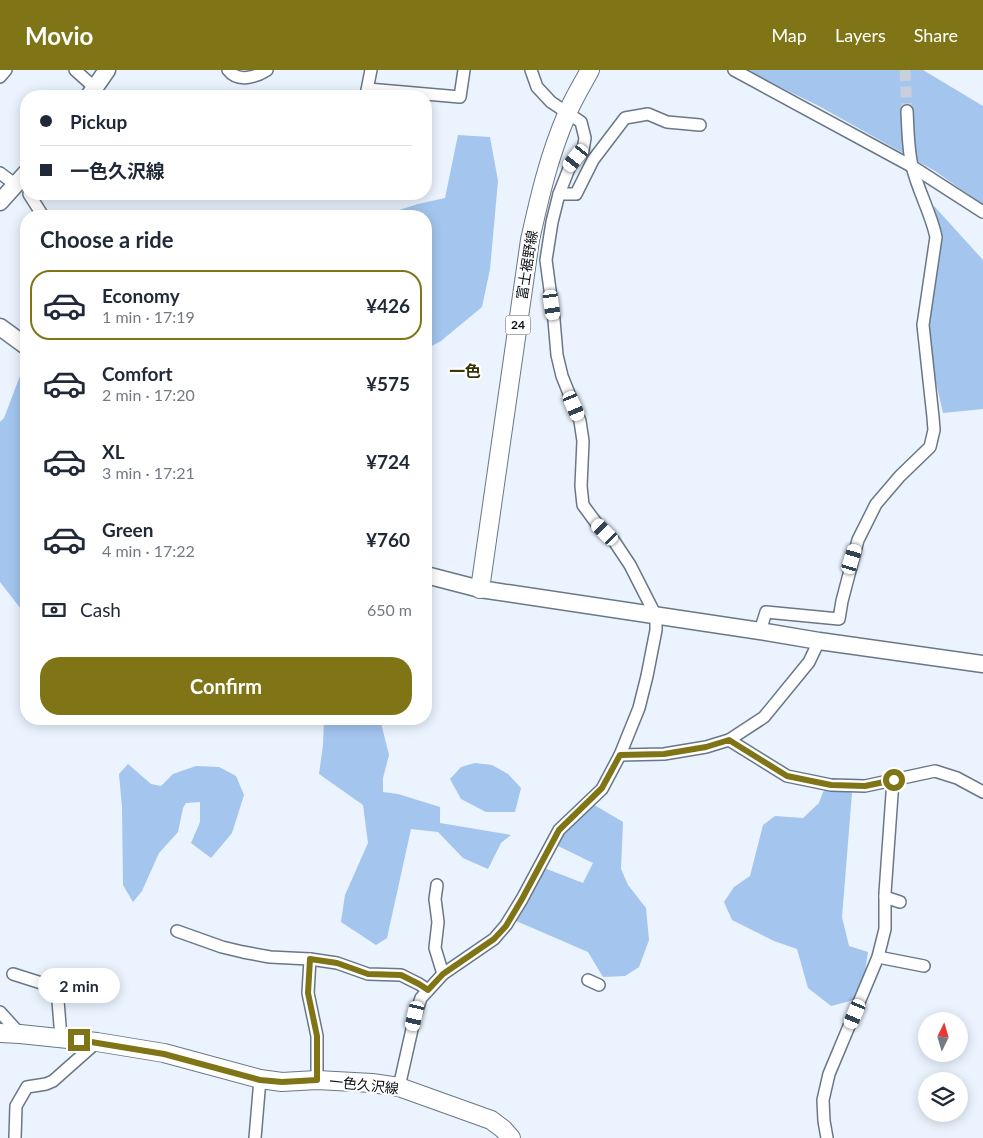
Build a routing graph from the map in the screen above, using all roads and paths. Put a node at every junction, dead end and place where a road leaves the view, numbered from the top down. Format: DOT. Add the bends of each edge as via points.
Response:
graph roads {
  1 [pos="6,70"];
  2 [pos="75,70"];
  3 [pos="107,70"];
  4 [pos="228,70"];
  5 [pos="267,70"];
  6 [pos="371,70"];
  7 [pos="464,70"];
  8 [pos="531,70"];
  9 [pos="590,70"];
  10 [pos="734,70"];
  11 [pos="0,77"];
  12 [pos="90,90"];
  13 [pos="93,90"];
  14 [pos="368,90"];
  15 [pos="432,96"];
  16 [pos="907,111"];
  17 [pos="568,112"];
  18 [pos="700,125"];
  19 [pos="912,167"];
  20 [pos="0,173"];
  21 [pos="20,183"];
  22 [pos="20,187"];
  23 [pos="559,194"];
  24 [pos="0,202"];
  25 [pos="983,212"];
  26 [pos="0,328"];
  27 [pos="20,342"];
  28 [pos="432,577"];
  29 [pos="480,589"];
  30 [pos="656,616"];
  31 [pos="760,631"];
  32 [pos="819,641"];
  33 [pos="983,664"];
  34 [pos="729,740"];
  35 [pos="620,755"];
  36 [pos="894,780"];
  37 [pos="983,792"];
  38 [pos="437,885"];
  39 [pos="885,897"];
  40 [pos="900,902"];
  41 [pos="177,931"];
  42 [pos="878,957"];
  43 [pos="310,959"];
  44 [pos="924,966"];
  45 [pos="13,974"];
  46 [pos="443,974"];
  47 [pos="588,980"];
  48 [pos="599,985"];
  49 [pos="428,990"];
  50 [pos="0,1012"];
  51 [pos="0,1033"];
  52 [pos="20,1034"];
  53 [pos="61,1038"];
  54 [pos="97,1042"];
  55 [pos="260,1080"];
  56 [pos="317,1080"];
  57 [pos="399,1087"];
  58 [pos="14,1138"];
  59 [pos="256,1138"];
  60 [pos="511,1138"];
  61 [pos="827,1138"];
  1 -- 11 [label="street"];
  2 -- 12 [label="street"];
  3 -- 13 [label="street"];
  4 -- 5 [label="street" via="236,76 250,78"];
  6 -- 14 [label="street"];
  7 -- 15 [label="street" via="460,97"];
  8 -- 17 [label="street" via="537,87 551,102"];
  9 -- 17 [label="main road, 富士裾野線 / 24"];
  10 -- 19 [label="street"];
  16 -- 19 [label="street"];
  17 -- 23 [label="street" via="581,122 585,138 583,150 570,166"];
  17 -- 29 [label="main road, 富士裾野線 / 24" via="545,175 530,240"];
  18 -- 23 [label="street" via="667,122 648,114 625,118 593,160 576,194"];
  19 -- 25 [label="street"];
  19 -- 31 [label="street" via="936,237 923,325 934,430 930,447 876,504 858,540 839,619 766,612"];
  20 -- 21 [label="street"];
  22 -- 24 [label="street"];
  23 -- 30 [label="street" via="546,260 557,355 580,421 583,505 630,565"];
  26 -- 27 [label="street"];
  28 -- 29 [label="street"];
  29 -- 30 [label="street"];
  30 -- 31 [label="street"];
  30 -- 35 [label="street" via="647,676"];
  31 -- 32 [label="street"];
  32 -- 33 [label="street"];
  32 -- 34 [label="street" via="809,662 764,717"];
  34 -- 35 [label="street" via="664,754"];
  34 -- 36 [label="street" via="787,776 831,785 865,786"];
  35 -- 46 [label="street" via="602,788 559,830 506,926 494,939"];
  36 -- 37 [label="street" via="935,771"];
  36 -- 39 [label="street"];
  38 -- 46 [label="street" via="435,948"];
  39 -- 40 [label="street"];
  39 -- 42 [label="street" via="885,930"];
  41 -- 43 [label="street" via="270,958"];
  42 -- 44 [label="street"];
  42 -- 61 [label="street" via="829,1074 823,1100"];
  43 -- 49 [label="street" via="337,963 368,974 401,975"];
  43 -- 56 [label="street" via="308,993 317,1036"];
  45 -- 53 [label="street" via="57,988"];
  46 -- 49 [label="street"];
  47 -- 48 [label="street"];
  49 -- 57 [label="street" via="421,998 415,1016"];
  50 -- 52 [label="street"];
  51 -- 52 [label="main road, 一色久沢線"];
  52 -- 53 [label="main road, 一色久沢線"];
  53 -- 54 [label="main road, 一色久沢線"];
  54 -- 55 [label="main road, 一色久沢線" via="164,1054"];
  54 -- 58 [label="street" via="53,1081 27,1087 16,1106"];
  55 -- 56 [label="main road, 一色久沢線"];
  55 -- 59 [label="street"];
  56 -- 57 [label="main road, 一色久沢線"];
  57 -- 60 [label="main road, 一色久沢線" via="491,1120"];
}
